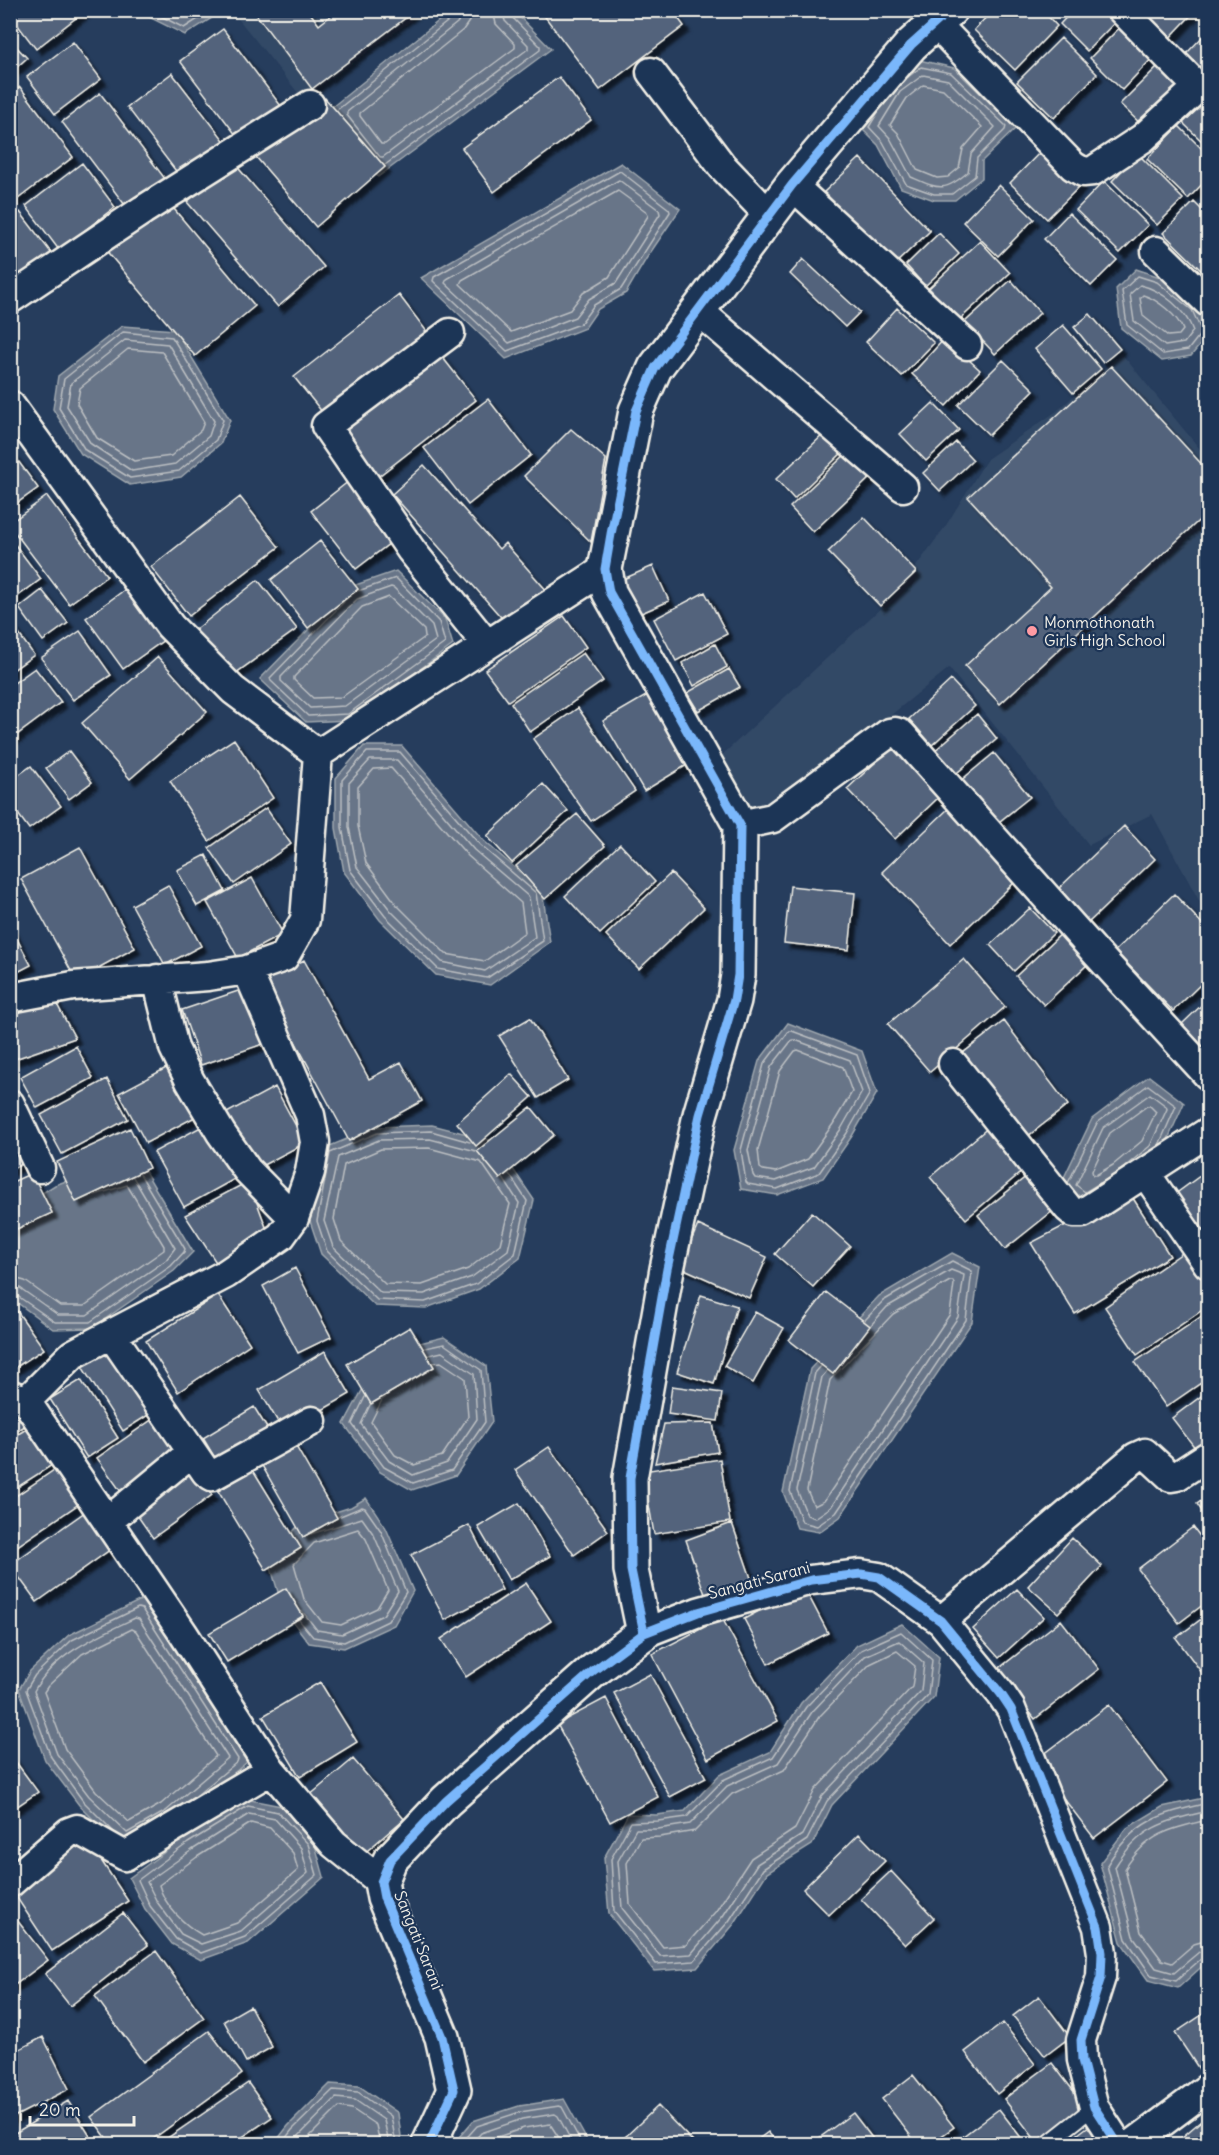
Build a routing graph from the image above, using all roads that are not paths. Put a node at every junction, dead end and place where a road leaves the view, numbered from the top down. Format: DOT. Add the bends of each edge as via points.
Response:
graph roads {
  1 [pos="1122,10"];
  2 [pos="943,17"];
  3 [pos="651,72"];
  4 [pos="310,105"];
  5 [pos="792,185"];
  6 [pos="769,215"];
  7 [pos="1156,251"];
  8 [pos="10,299"];
  9 [pos="1209,302"];
  10 [pos="698,310"];
  11 [pos="450,333"];
  12 [pos="967,345"];
  13 [pos="10,405"];
  14 [pos="903,487"];
  15 [pos="605,568"];
  16 [pos="487,645"];
  17 [pos="318,754"];
  18 [pos="740,825"];
  19 [pos="248,970"];
  20 [pos="158,979"];
  21 [pos="10,998"];
  22 [pos="953,1064"];
  23 [pos="1209,1075"];
  24 [pos="10,1104"];
  25 [pos="1209,1132"];
  26 [pos="40,1168"];
  27 [pos="1146,1174"];
  28 [pos="294,1218"];
  29 [pos="1209,1264"];
  30 [pos="111,1334"];
  31 [pos="18,1398"];
  32 [pos="312,1421"];
  33 [pos="192,1452"];
  34 [pos="1209,1456"];
  35 [pos="108,1521"];
  36 [pos="941,1620"];
  37 [pos="644,1632"];
  38 [pos="271,1770"];
  39 [pos="381,1882"];
  40 [pos="10,1883"];
  41 [pos="1209,2088"];
  42 [pos="1094,2107"];
  43 [pos="429,2145"];
  44 [pos="1047,2145"];
  45 [pos="1118,2145"];
  46 [pos="1133,2145"];
  1 -- 2 [label="street" via="1191,80 1194,88 1143,138 1093,171 1083,172"];
  2 -- 5 [label="street" via="912,45"];
  3 -- 6 [label="street" via="722,166"];
  4 -- 8 [label="street"];
  5 -- 6 [label="street"];
  5 -- 12 [label="street"];
  6 -- 10 [label="street"];
  7 -- 9 [label="street"];
  10 -- 14 [label="street"];
  10 -- 15 [label="street" via="655,368 636,411"];
  11 -- 16 [label="street" via="326,426 411,550"];
  13 -- 17 [label="street" via="170,626 233,690"];
  15 -- 16 [label="street"];
  15 -- 18 [label="street" via="609,592"];
  16 -- 17 [label="street"];
  17 -- 19 [label="street" via="305,920 284,957"];
  18 -- 23 [label="street" via="773,818 889,733 901,734"];
  18 -- 37 [label="street" via="738,975 734,1000 700,1114 667,1269 630,1478 631,1570"];
  19 -- 20 [label="street"];
  19 -- 28 [label="street" via="310,1115 315,1142 310,1172"];
  20 -- 21 [label="street" via="73,986"];
  20 -- 28 [label="street" via="174,1048 190,1081 247,1170"];
  22 -- 27 [label="street" via="1074,1213 1083,1213"];
  24 -- 26 [label="street"];
  25 -- 27 [label="street"];
  27 -- 29 [label="street"];
  28 -- 30 [label="street" via="281,1236 225,1274"];
  30 -- 31 [label="street" via="73,1354"];
  30 -- 33 [label="street"];
  31 -- 35 [label="street"];
  32 -- 33 [label="street" via="212,1476"];
  33 -- 35 [label="street"];
  34 -- 36 [label="street" via="1171,1477 1145,1453 1136,1457"];
  35 -- 38 [label="street"];
  36 -- 37 [label="street, Sangati Sarani" via="879,1577 861,1574 811,1580 698,1612"];
  36 -- 42 [label="street, Sangati Sarani" via="1011,1709 1098,1928 1101,1977 1081,2040"];
  37 -- 39 [label="street, Sangati Sarani" via="593,1671 446,1801 390,1860"];
  38 -- 39 [label="street" via="334,1844"];
  38 -- 40 [label="street" via="125,1856 85,1832 69,1832"];
  39 -- 43 [label="street, Sangati Sarani" via="384,1898 442,2037 454,2090"];
  41 -- 46 [label="street"];
  42 -- 44 [label="lane"];
  42 -- 45 [label="street, Sangati Sarani"];
}
